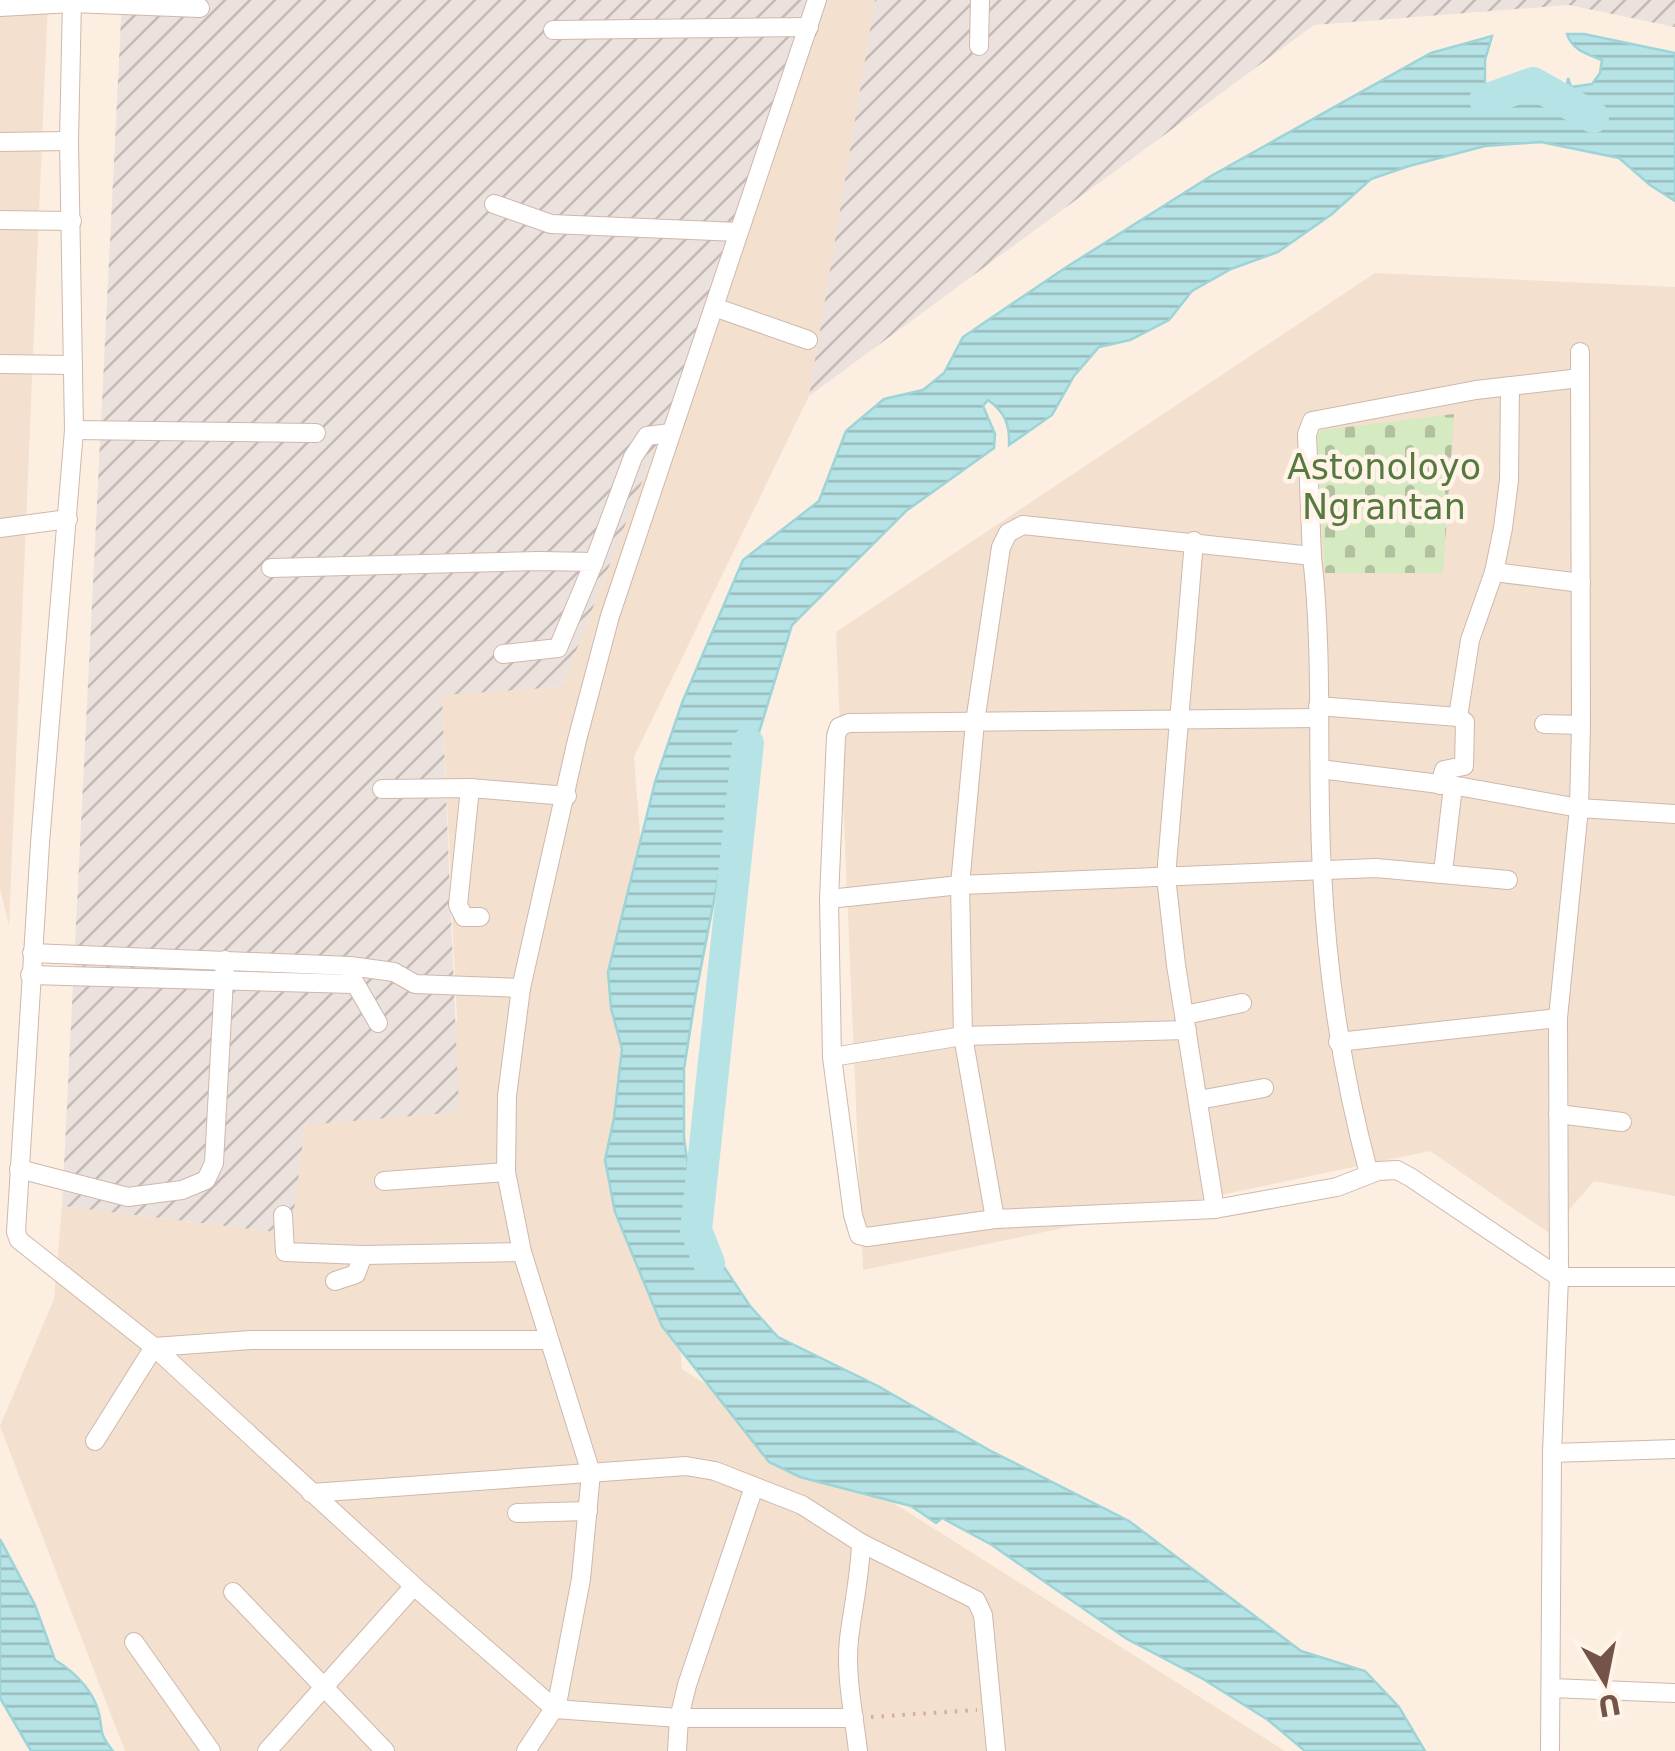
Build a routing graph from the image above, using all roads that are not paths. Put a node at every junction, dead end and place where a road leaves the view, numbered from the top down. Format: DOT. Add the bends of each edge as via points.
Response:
graph roads {
  1 [pos="818,0"];
  2 [pos="980,0"];
  3 [pos="72,2"];
  4 [pos="0,6"];
  5 [pos="200,8"];
  6 [pos="808,27"];
  7 [pos="553,30"];
  8 [pos="980,46"];
  9 [pos="69,141"];
  10 [pos="0,142"];
  11 [pos="494,204"];
  12 [pos="0,220"];
  13 [pos="72,220"];
  14 [pos="738,232"];
  15 [pos="714,307"];
  16 [pos="808,340"];
  17 [pos="1580,352"];
  18 [pos="0,364"];
  19 [pos="74,365"];
  20 [pos="1580,378"];
  21 [pos="1510,386"];
  22 [pos="74,430"];
  23 [pos="316,433"];
  24 [pos="670,433"];
  25 [pos="68,519"];
  26 [pos="608,525"];
  27 [pos="0,528"];
  28 [pos="636,537"];
  29 [pos="1194,541"];
  30 [pos="1312,556"];
  31 [pos="594,562"];
  32 [pos="271,568"];
  33 [pos="1494,572"];
  34 [pos="1582,582"];
  35 [pos="503,654"];
  36 [pos="1318,712"];
  37 [pos="1458,717"];
  38 [pos="1176,721"];
  39 [pos="975,722"];
  40 [pos="1544,724"];
  41 [pos="1581,724"];
  42 [pos="1320,768"];
  43 [pos="1446,785"];
  44 [pos="470,788"];
  45 [pos="382,789"];
  46 [pos="567,796"];
  47 [pos="1579,808"];
  48 [pos="1675,814"];
  49 [pos="1322,871"];
  50 [pos="1442,872"];
  51 [pos="1166,878"];
  52 [pos="1508,880"];
  53 [pos="960,886"];
  54 [pos="830,900"];
  55 [pos="480,917"];
  56 [pos="32,953"];
  57 [pos="225,960"];
  58 [pos="30,975"];
  59 [pos="351,975"];
  60 [pos="224,982"];
  61 [pos="522,988"];
  62 [pos="1242,1003"];
  63 [pos="1558,1018"];
  64 [pos="378,1023"];
  65 [pos="1186,1023"];
  66 [pos="963,1036"];
  67 [pos="1338,1042"];
  68 [pos="832,1058"];
  69 [pos="1264,1088"];
  70 [pos="1199,1100"];
  71 [pos="1558,1114"];
  72 [pos="1622,1122"];
  73 [pos="19,1169"];
  74 [pos="506,1172"];
  75 [pos="1369,1174"];
  76 [pos="384,1181"];
  77 [pos="1215,1209"];
  78 [pos="283,1215"];
  79 [pos="995,1219"];
  80 [pos="8,1233"];
  81 [pos="522,1252"];
  82 [pos="363,1255"];
  83 [pos="1558,1277"];
  84 [pos="1675,1277"];
  85 [pos="335,1281"];
  86 [pos="549,1340"];
  87 [pos="154,1347"];
  88 [pos="94,1440"];
  89 [pos="1675,1449"];
  90 [pos="1552,1453"];
  91 [pos="591,1473"];
  92 [pos="754,1487"];
  93 [pos="312,1493"];
  94 [pos="588,1511"];
  95 [pos="516,1513"];
  96 [pos="861,1543"];
  97 [pos="414,1586"];
  98 [pos="232,1592"];
  99 [pos="134,1642"];
  100 [pos="324,1686"];
  101 [pos="1551,1688"];
  102 [pos="1675,1693"];
  103 [pos="555,1709"];
  104 [pos="680,1718"];
  105 [pos="854,1718"];
  106 [pos="212,1751"];
  107 [pos="267,1751"];
  108 [pos="385,1751"];
  109 [pos="526,1751"];
  110 [pos="677,1751"];
  111 [pos="858,1751"];
  112 [pos="996,1751"];
  113 [pos="1550,1751"];
  1 -- 6 [label="street"];
  2 -- 8 [label="street"];
  3 -- 4 [label="street"];
  3 -- 5 [label="street"];
  3 -- 9 [label="street"];
  6 -- 7 [label="street"];
  6 -- 14 [label="street"];
  9 -- 10 [label="street"];
  9 -- 13 [label="street"];
  11 -- 14 [label="street" via="551,224"];
  12 -- 13 [label="street"];
  13 -- 19 [label="street"];
  14 -- 15 [label="street"];
  15 -- 16 [label="street"];
  15 -- 24 [label="street"];
  17 -- 20 [label="street"];
  18 -- 19 [label="street"];
  19 -- 22 [label="street"];
  20 -- 21 [label="street"];
  20 -- 34 [label="street"];
  21 -- 30 [label="street" via="1312,421"];
  21 -- 33 [label="street" via="1509,480"];
  22 -- 23 [label="street"];
  22 -- 25 [label="street"];
  24 -- 26 [label="street" via="641,443"];
  24 -- 28 [label="street"];
  25 -- 27 [label="street"];
  25 -- 56 [label="street"];
  26 -- 28 [label="street"];
  26 -- 31 [label="street"];
  28 -- 46 [label="street"];
  29 -- 30 [label="street"];
  29 -- 38 [label="street"];
  29 -- 39 [label="street" via="1023,525 1008,533"];
  30 -- 36 [label="street"];
  31 -- 32 [label="street"];
  31 -- 35 [label="street" via="558,648"];
  33 -- 34 [label="street"];
  33 -- 37 [label="street" via="1470,640"];
  34 -- 41 [label="street"];
  36 -- 37 [label="street"];
  36 -- 38 [label="street"];
  36 -- 42 [label="street"];
  37 -- 43 [label="street" via="1466,730 1464,766 1444,770"];
  38 -- 39 [label="street"];
  38 -- 51 [label="street"];
  39 -- 53 [label="street"];
  39 -- 54 [label="street" via="839,727"];
  40 -- 41 [label="street"];
  41 -- 47 [label="street"];
  42 -- 43 [label="street"];
  42 -- 49 [label="street"];
  43 -- 47 [label="street"];
  43 -- 50 [label="street"];
  44 -- 45 [label="street"];
  44 -- 46 [label="street"];
  44 -- 55 [label="street" via="458,905 464,916"];
  46 -- 61 [label="street"];
  47 -- 48 [label="street"];
  47 -- 63 [label="street"];
  49 -- 50 [label="street"];
  49 -- 51 [label="street"];
  49 -- 67 [label="street"];
  50 -- 52 [label="street"];
  51 -- 53 [label="street"];
  51 -- 65 [label="street"];
  53 -- 54 [label="street"];
  53 -- 66 [label="street"];
  54 -- 68 [label="street"];
  56 -- 57 [label="street"];
  56 -- 58 [label="street"];
  57 -- 59 [label="street"];
  57 -- 60 [label="street"];
  58 -- 60 [label="street"];
  58 -- 73 [label="street"];
  59 -- 60 [label="street"];
  59 -- 61 [label="street" via="394,972 415,984"];
  59 -- 64 [label="street"];
  60 -- 73 [label="street" via="214,1162 206,1180 128,1198"];
  61 -- 74 [label="street" via="507,1096"];
  62 -- 65 [label="street"];
  63 -- 67 [label="street"];
  63 -- 71 [label="street"];
  65 -- 66 [label="street"];
  65 -- 70 [label="street"];
  66 -- 68 [label="street"];
  66 -- 79 [label="street"];
  67 -- 75 [label="street"];
  68 -- 79 [label="street" via="859,1235"];
  69 -- 70 [label="street"];
  70 -- 77 [label="street"];
  71 -- 72 [label="street"];
  71 -- 83 [label="street"];
  73 -- 80 [label="street"];
  74 -- 76 [label="street"];
  74 -- 81 [label="street"];
  75 -- 77 [label="street" via="1337,1188"];
  75 -- 83 [label="street" via="1387,1169 1410,1176"];
  77 -- 79 [label="street"];
  78 -- 82 [label="street" via="285,1252"];
  80 -- 87 [label="street"];
  81 -- 82 [label="street"];
  81 -- 86 [label="street"];
  82 -- 85 [label="street" via="356,1274"];
  83 -- 84 [label="street"];
  83 -- 90 [label="street"];
  86 -- 87 [label="street" via="252,1340"];
  86 -- 91 [label="street"];
  87 -- 88 [label="street"];
  87 -- 93 [label="street"];
  89 -- 90 [label="street"];
  90 -- 101 [label="street"];
  91 -- 92 [label="street" via="701,1467"];
  91 -- 93 [label="street"];
  91 -- 94 [label="street"];
  92 -- 96 [label="street" via="802,1505"];
  92 -- 104 [label="street"];
  93 -- 97 [label="street"];
  94 -- 95 [label="street"];
  94 -- 103 [label="street" via="582,1579"];
  96 -- 105 [label="street" via="849,1639"];
  96 -- 112 [label="street" via="976,1600"];
  97 -- 100 [label="street"];
  97 -- 103 [label="street"];
  98 -- 100 [label="street"];
  99 -- 106 [label="street"];
  100 -- 107 [label="street"];
  100 -- 108 [label="street"];
  101 -- 102 [label="street"];
  101 -- 113 [label="street"];
  103 -- 104 [label="street"];
  103 -- 109 [label="street"];
  104 -- 105 [label="street"];
  104 -- 110 [label="street"];
  105 -- 111 [label="street"];
}
